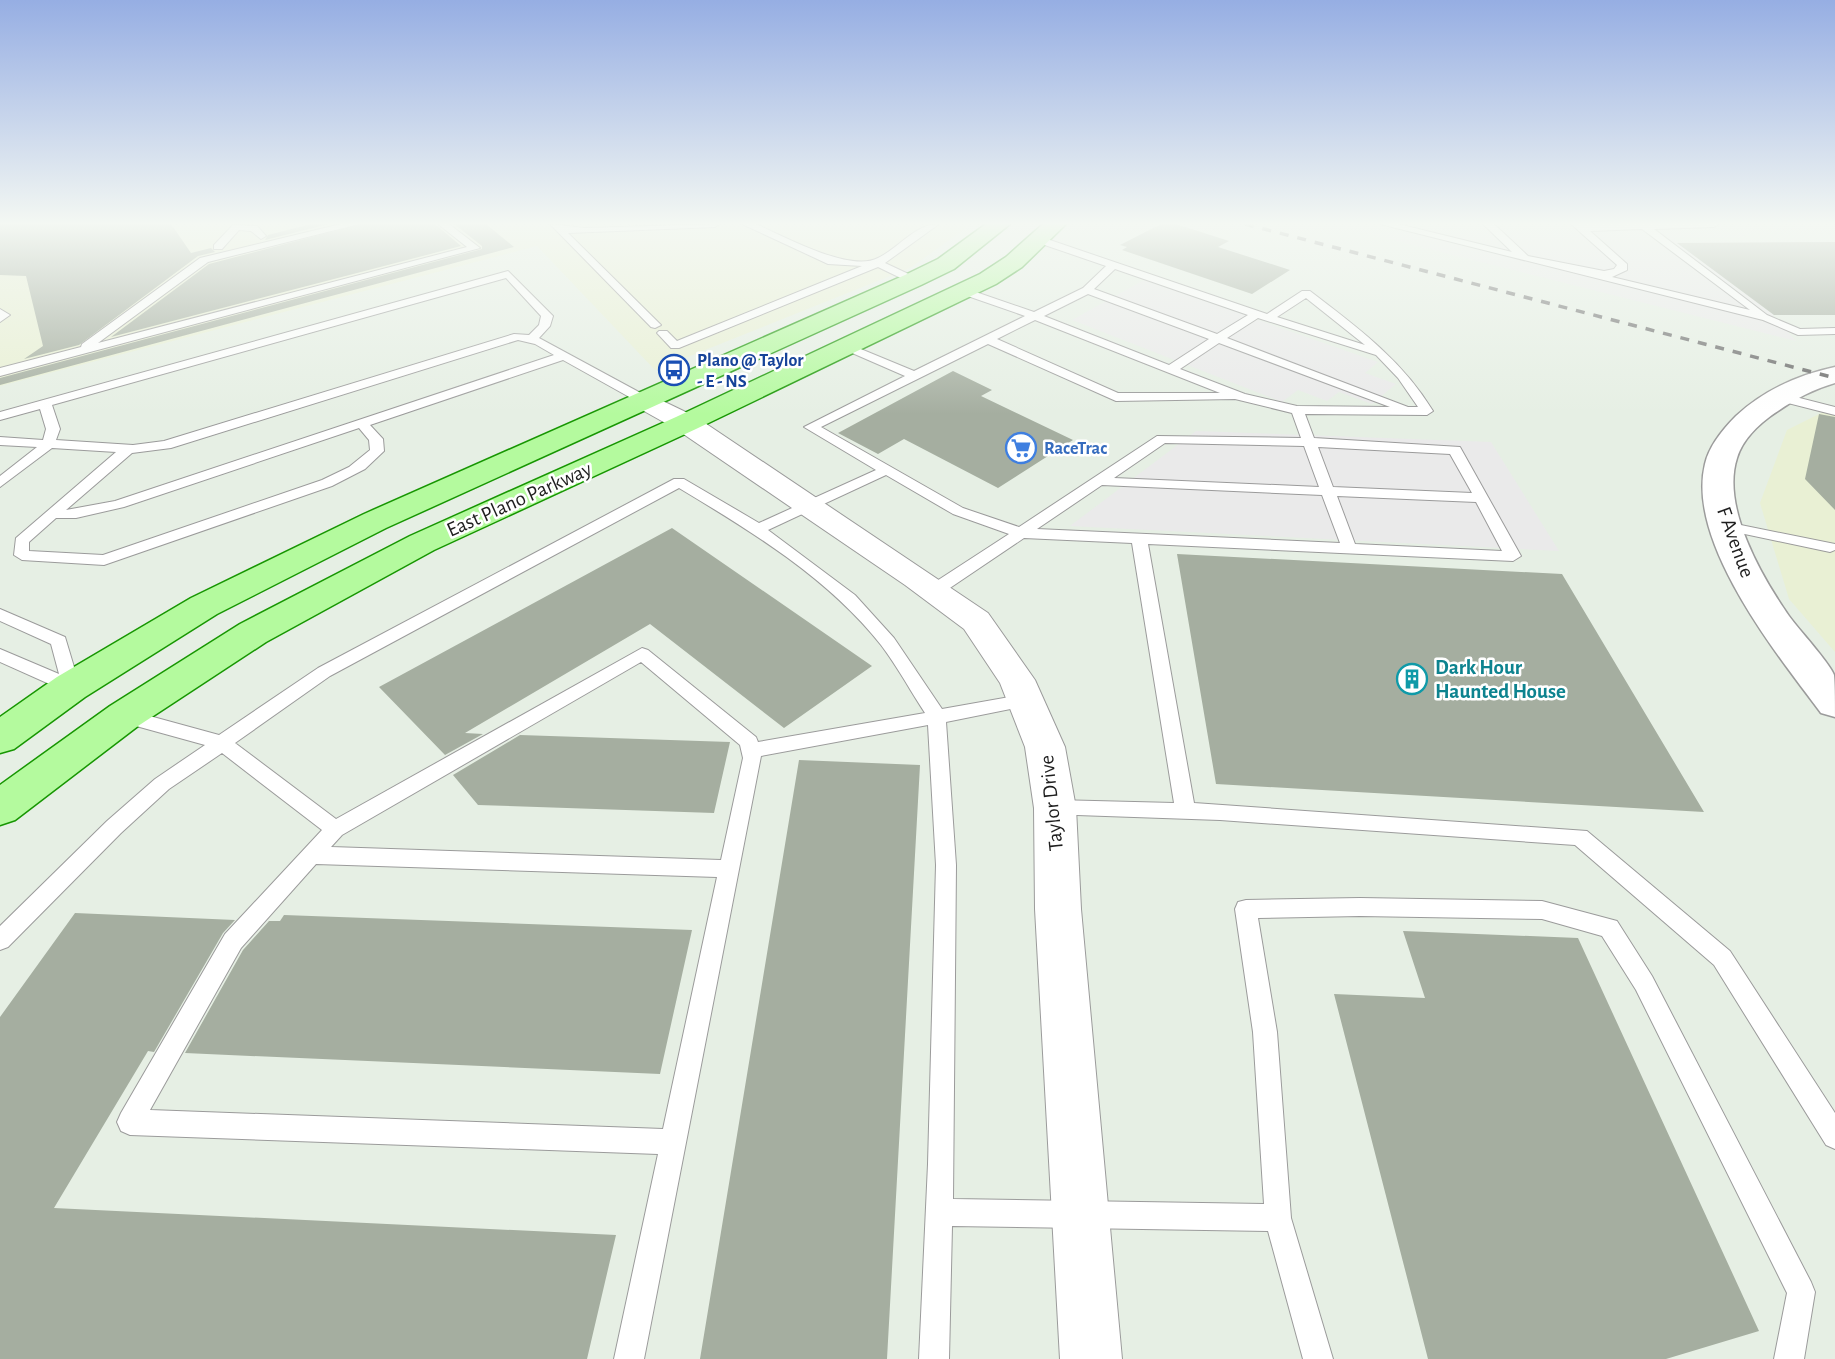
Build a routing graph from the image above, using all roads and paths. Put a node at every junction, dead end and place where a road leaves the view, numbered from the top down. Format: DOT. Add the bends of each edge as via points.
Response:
graph roads {
  1 [pos="166,287"];
  2 [pos="324,287"];
  3 [pos="460,287"];
  4 [pos="520,287"];
  5 [pos="617,287"];
  6 [pos="818,287"];
  7 [pos="898,287"];
  8 [pos="946,287"];
  9 [pos="970,287"];
  10 [pos="1090,287"];
  11 [pos="1178,287"];
  12 [pos="1647,287"];
  13 [pos="1726,287"];
  14 [pos="1087,290"];
  15 [pos="964,291"];
  16 [pos="0,312"];
  17 [pos="1262,316"];
  18 [pos="1037,317"];
  19 [pos="1768,318"];
  20 [pos="0,319"];
  21 [pos="1835,331"];
  22 [pos="1220,339"];
  23 [pos="531,340"];
  24 [pos="990,340"];
  25 [pos="847,347"];
  26 [pos="77,352"];
  27 [pos="563,356"];
  28 [pos="1386,356"];
  29 [pos="1171,369"];
  30 [pos="0,372"];
  31 [pos="913,375"];
  32 [pos="1835,375"];
  33 [pos="1241,397"];
  34 [pos="1780,397"];
  35 [pos="644,400"];
  36 [pos="45,404"];
  37 [pos="1297,410"];
  38 [pos="1412,411"];
  39 [pos="1835,411"];
  40 [pos="0,416"];
  41 [pos="362,423"];
  42 [pos="686,423"];
  43 [pos="0,441"];
  44 [pos="1308,442"];
  45 [pos="48,445"];
  46 [pos="128,449"];
  47 [pos="887,470"];
  48 [pos="1097,481"];
  49 [pos="0,483"];
  50 [pos="1327,491"];
  51 [pos="1482,498"];
  52 [pos="808,505"];
  53 [pos="52,514"];
  54 [pos="1726,526"];
  55 [pos="758,530"];
  56 [pos="1021,533"];
  57 [pos="1139,538"];
  58 [pos="1349,548"];
  59 [pos="1833,551"];
  60 [pos="935,590"];
  61 [pos="0,614"];
  62 [pos="0,655"];
  63 [pos="71,687"];
  64 [pos="1026,700"];
  65 [pos="1835,703"];
  66 [pos="124,716"];
  67 [pos="937,717"];
  68 [pos="0,738"];
  69 [pos="222,743"];
  70 [pos="750,751"];
  71 [pos="0,808"];
  72 [pos="1055,808"];
  73 [pos="1185,811"];
  74 [pos="335,829"];
  75 [pos="311,855"];
  76 [pos="729,869"];
  77 [pos="0,940"];
  78 [pos="1835,1136"];
  79 [pos="673,1142"];
  80 [pos="939,1212"];
  81 [pos="1081,1217"];
  82 [pos="1278,1218"];
  83 [pos="629,1359"];
  84 [pos="934,1359"];
  85 [pos="1091,1359"];
  86 [pos="1318,1359"];
  87 [pos="1789,1359"];
  1 -- 26 [label="lane"];
  2 -- 26 [label="lane"];
  3 -- 36 [label="lane"];
  4 -- 23 [label="lane" via="547,316"];
  5 -- 6 [label="lane" via="675,346"];
  7 -- 35 [label="main road, East Plano Parkway"];
  8 -- 15 [label="main road"];
  9 -- 15 [label="main road, East Plano Parkway"];
  10 -- 14 [label="lane"];
  11 -- 17 [label="lane"];
  12 -- 19 [label="lane"];
  13 -- 19 [label="lane"];
  14 -- 18 [label="lane"];
  14 -- 22 [label="lane"];
  15 -- 18 [label="lane"];
  15 -- 25 [label="main road, East Plano Parkway"];
  16 -- 20 [label="lane" via="4,315"];
  17 -- 22 [label="lane"];
  17 -- 28 [label="lane"];
  17 -- 28 [label="lane" via="1306,293"];
  18 -- 24 [label="lane"];
  18 -- 29 [label="lane"];
  19 -- 21 [label="lane" via="1797,331"];
  22 -- 29 [label="lane"];
  22 -- 38 [label="lane"];
  23 -- 27 [label="lane"];
  23 -- 46 [label="lane" via="518,336 166,444"];
  24 -- 31 [label="lane"];
  24 -- 33 [label="lane" via="1116,397"];
  25 -- 31 [label="lane"];
  25 -- 42 [label="main road, East Plano Parkway"];
  26 -- 30 [label="lane"];
  27 -- 35 [label="lane"];
  27 -- 41 [label="lane"];
  28 -- 38 [label="lane" via="1415,389 1427,411"];
  29 -- 33 [label="lane"];
  31 -- 47 [label="lane" via="811,427"];
  32 -- 34 [label="street, F Avenue"];
  33 -- 37 [label="lane"];
  34 -- 39 [label="lane"];
  34 -- 54 [label="street, F Avenue" via="1751,417 1727,447 1719,466"];
  35 -- 42 [label="street, Taylor Drive"];
  35 -- 63 [label="main road, East Plano Parkway" via="375,521 204,606"];
  36 -- 40 [label="lane"];
  36 -- 45 [label="lane" via="53,429"];
  37 -- 38 [label="lane"];
  37 -- 44 [label="lane"];
  41 -- 53 [label="lane" via="119,504 76,514"];
  41 -- 53 [label="lane" via="376,439 377,451 352,473 104,560 22,555 21,541"];
  42 -- 52 [label="street, Taylor Drive"];
  42 -- 66 [label="main road, East Plano Parkway" via="422,543 253,633"];
  43 -- 45 [label="lane"];
  44 -- 48 [label="lane" via="1162,439"];
  44 -- 50 [label="lane"];
  44 -- 51 [label="lane" via="1455,450"];
  45 -- 46 [label="lane"];
  45 -- 49 [label="lane"];
  46 -- 53 [label="lane"];
  47 -- 52 [label="lane"];
  47 -- 56 [label="lane" via="958,511"];
  48 -- 50 [label="lane"];
  48 -- 56 [label="lane"];
  50 -- 51 [label="lane"];
  50 -- 58 [label="lane"];
  51 -- 58 [label="lane" via="1513,556"];
  52 -- 55 [label="lane"];
  52 -- 60 [label="street, Taylor Drive"];
  54 -- 59 [label="lane"];
  54 -- 65 [label="street, F Avenue" via="1740,564 1762,602"];
  55 -- 67 [label="lane" via="849,598 888,642"];
  55 -- 69 [label="lane" via="680,482 324,672"];
  56 -- 57 [label="lane"];
  56 -- 60 [label="lane"];
  57 -- 58 [label="lane"];
  57 -- 73 [label="lane"];
  60 -- 64 [label="street, Taylor Drive" via="976,621"];
  61 -- 63 [label="lane" via="59,641"];
  62 -- 63 [label="lane"];
  63 -- 66 [label="main road"];
  63 -- 68 [label="main road, East Plano Parkway"];
  64 -- 67 [label="lane"];
  64 -- 72 [label="street, Taylor Drive" via="1045,747"];
  66 -- 69 [label="lane"];
  66 -- 71 [label="main road, East Plano Parkway"];
  67 -- 70 [label="lane"];
  67 -- 80 [label="lane" via="946,865"];
  69 -- 74 [label="lane"];
  69 -- 77 [label="lane" via="162,784"];
  70 -- 74 [label="lane" via="749,742 642,654"];
  70 -- 76 [label="lane"];
  72 -- 73 [label="lane"];
  72 -- 81 [label="street, Taylor Drive"];
  73 -- 78 [label="lane" via="1580,837 1723,958"];
  74 -- 75 [label="lane"];
  75 -- 76 [label="lane"];
  75 -- 79 [label="lane" via="233,941 130,1122"];
  76 -- 79 [label="lane"];
  79 -- 83 [label="lane"];
  80 -- 81 [label="lane"];
  80 -- 84 [label="lane"];
  81 -- 82 [label="lane"];
  81 -- 85 [label="street, Taylor Drive"];
  82 -- 86 [label="lane"];
  82 -- 87 [label="lane" via="1265,1032 1246,909 1542,910 1609,928 1644,983 1801,1292"];
}
